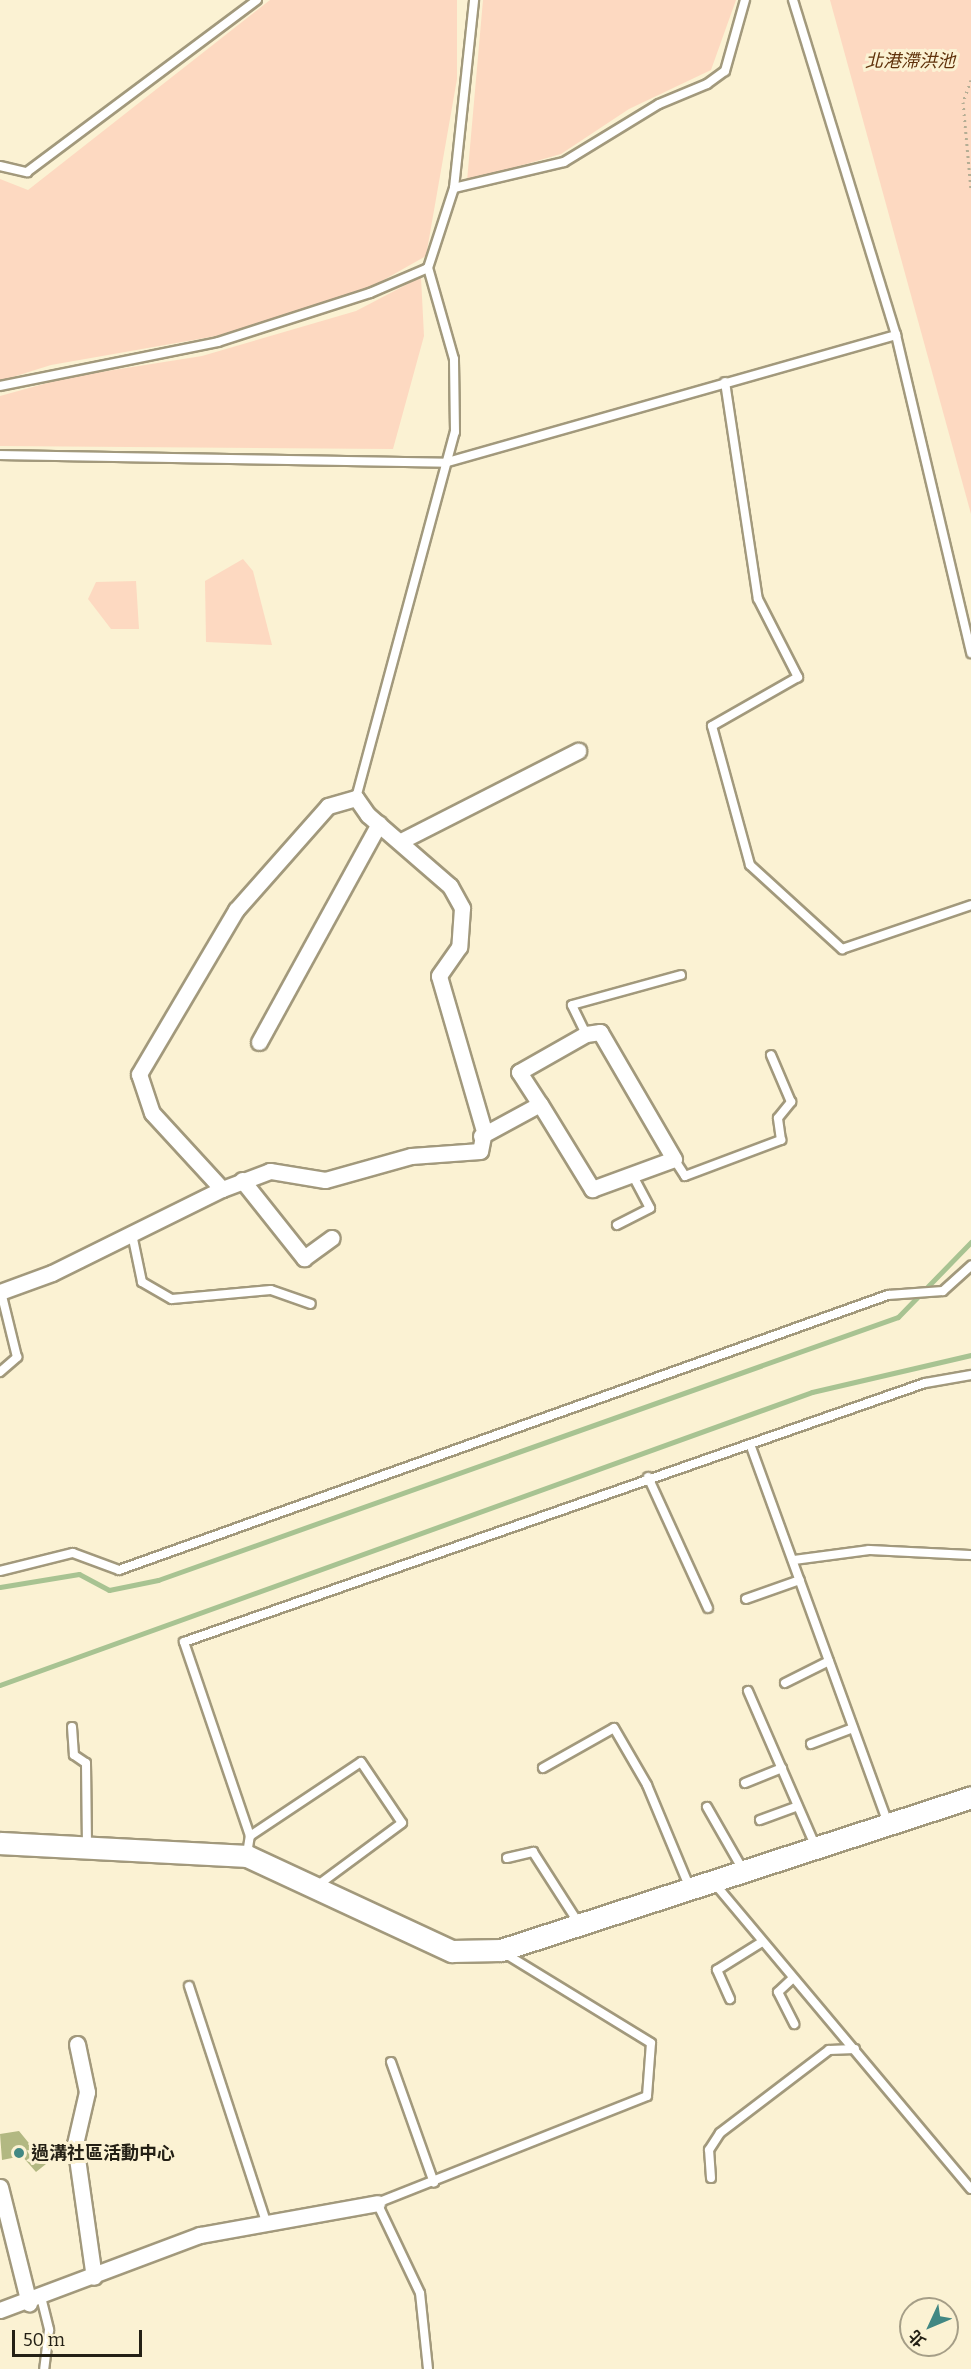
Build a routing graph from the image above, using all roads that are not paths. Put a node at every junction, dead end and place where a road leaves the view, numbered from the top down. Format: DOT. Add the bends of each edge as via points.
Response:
graph roads {
  1 [pos="257,0"];
  2 [pos="474,0"];
  3 [pos="745,0"];
  4 [pos="793,0"];
  5 [pos="0,166"];
  6 [pos="454,188"];
  7 [pos="428,268"];
  8 [pos="896,335"];
  9 [pos="725,382"];
  10 [pos="0,386"];
  11 [pos="0,455"];
  12 [pos="444,463"];
  13 [pos="971,653"];
  14 [pos="578,751"];
  15 [pos="356,798"];
  16 [pos="379,824"];
  17 [pos="401,842"];
  18 [pos="971,905"];
  19 [pos="681,975"];
  20 [pos="586,1034"];
  21 [pos="259,1042"];
  22 [pos="771,1055"];
  23 [pos="540,1104"];
  24 [pos="481,1136"];
  25 [pos="674,1159"];
  26 [pos="632,1174"];
  27 [pos="242,1180"];
  28 [pos="222,1189"];
  29 [pos="617,1225"];
  30 [pos="131,1232"];
  31 [pos="332,1238"];
  32 [pos="971,1266"];
  33 [pos="0,1292"];
  34 [pos="311,1304"];
  35 [pos="0,1372"];
  36 [pos="971,1375"];
  37 [pos="750,1444"];
  38 [pos="648,1477"];
  39 [pos="971,1555"];
  40 [pos="794,1560"];
  41 [pos="0,1571"];
  42 [pos="800,1580"];
  43 [pos="746,1599"];
  44 [pos="708,1608"];
  45 [pos="829,1661"];
  46 [pos="785,1683"];
  47 [pos="748,1691"];
  48 [pos="72,1727"];
  49 [pos="853,1728"];
  50 [pos="811,1744"];
  51 [pos="543,1768"];
  52 [pos="782,1768"];
  53 [pos="745,1783"];
  54 [pos="971,1797"];
  55 [pos="798,1806"];
  56 [pos="708,1807"];
  57 [pos="760,1820"];
  58 [pos="887,1821"];
  59 [pos="0,1843"];
  60 [pos="815,1845"];
  61 [pos="248,1846"];
  62 [pos="87,1850"];
  63 [pos="507,1858"];
  64 [pos="742,1868"];
  65 [pos="710,1878"];
  66 [pos="689,1886"];
  67 [pos="314,1888"];
  68 [pos="579,1924"];
  69 [pos="762,1942"];
  70 [pos="501,1950"];
  71 [pos="792,1979"];
  72 [pos="189,1986"];
  73 [pos="730,1999"];
  74 [pos="794,2024"];
  75 [pos="77,2044"];
  76 [pos="855,2049"];
  77 [pos="391,2062"];
  78 [pos="711,2178"];
  79 [pos="434,2183"];
  80 [pos="0,2187"];
  81 [pos="971,2188"];
  82 [pos="377,2203"];
  83 [pos="265,2219"];
  84 [pos="94,2277"];
  85 [pos="35,2300"];
  86 [pos="0,2310"];
  87 [pos="44,2369"];
  88 [pos="428,2369"];
  1 -- 5 [label="lane" via="27,172"];
  2 -- 6 [label="lane"];
  3 -- 6 [label="lane" via="725,71 707,84 658,104 564,162"];
  4 -- 8 [label="lane"];
  6 -- 7 [label="lane"];
  7 -- 10 [label="lane" via="370,293 218,342"];
  7 -- 12 [label="lane" via="454,359 455,432"];
  8 -- 9 [label="lane"];
  8 -- 13 [label="lane"];
  9 -- 12 [label="lane"];
  9 -- 18 [label="lane" via="758,598 798,677 712,726 750,865 842,949"];
  11 -- 12 [label="lane"];
  12 -- 15 [label="lane"];
  14 -- 17 [label="street"];
  15 -- 16 [label="street"];
  15 -- 28 [label="street" via="328,806 236,910 140,1074 152,1113"];
  16 -- 17 [label="street"];
  16 -- 21 [label="street"];
  17 -- 24 [label="street" via="450,886 462,908 459,947 439,976"];
  19 -- 20 [label="lane" via="572,1005"];
  20 -- 23 [label="street" via="519,1071"];
  20 -- 25 [label="street" via="600,1032"];
  22 -- 25 [label="lane" via="790,1102 778,1118 781,1140 685,1176"];
  23 -- 24 [label="street"];
  23 -- 26 [label="street" via="592,1189"];
  24 -- 27 [label="street" via="480,1151 411,1156 325,1180 270,1171"];
  25 -- 26 [label="street"];
  26 -- 29 [label="lane" via="650,1208"];
  27 -- 28 [label="street"];
  27 -- 31 [label="street" via="304,1258"];
  28 -- 30 [label="street"];
  30 -- 33 [label="street"];
  30 -- 34 [label="lane" via="142,1282 172,1299 271,1290"];
  32 -- 41 [label="lane" via="943,1291 888,1295 119,1570 73,1553"];
  33 -- 35 [label="lane" via="17,1357"];
  36 -- 37 [label="lane" via="925,1383"];
  37 -- 38 [label="lane"];
  37 -- 40 [label="lane"];
  38 -- 44 [label="lane"];
  38 -- 61 [label="lane" via="184,1642"];
  39 -- 40 [label="lane" via="869,1550"];
  40 -- 42 [label="lane"];
  42 -- 43 [label="lane"];
  42 -- 45 [label="lane"];
  45 -- 46 [label="lane"];
  45 -- 49 [label="lane"];
  47 -- 52 [label="lane"];
  48 -- 62 [label="lane" via="74,1755 86,1763"];
  49 -- 50 [label="lane"];
  49 -- 58 [label="lane"];
  51 -- 66 [label="lane" via="614,1728 647,1785"];
  52 -- 53 [label="lane"];
  52 -- 55 [label="lane"];
  54 -- 58 [label="street"];
  55 -- 57 [label="lane"];
  55 -- 60 [label="lane"];
  56 -- 64 [label="lane"];
  58 -- 60 [label="street"];
  59 -- 62 [label="street"];
  60 -- 64 [label="street"];
  61 -- 62 [label="street"];
  61 -- 67 [label="street"];
  61 -- 67 [label="lane" via="361,1762 402,1822"];
  63 -- 68 [label="lane" via="533,1852"];
  64 -- 65 [label="street"];
  65 -- 66 [label="street"];
  65 -- 69 [label="lane"];
  66 -- 68 [label="street"];
  67 -- 70 [label="street" via="452,1951"];
  68 -- 70 [label="street"];
  69 -- 71 [label="lane"];
  69 -- 73 [label="lane" via="717,1970"];
  70 -- 79 [label="lane" via="651,2043 647,2096"];
  71 -- 74 [label="lane" via="778,1992"];
  71 -- 76 [label="lane"];
  72 -- 83 [label="lane"];
  75 -- 84 [label="street" via="87,2092 75,2144"];
  76 -- 78 [label="lane" via="829,2050 720,2133 709,2150"];
  76 -- 81 [label="lane"];
  77 -- 79 [label="lane"];
  79 -- 82 [label="lane"];
  80 -- 85 [label="street"];
  82 -- 83 [label="street"];
  82 -- 88 [label="lane" via="420,2293"];
  83 -- 84 [label="street" via="200,2235"];
  84 -- 85 [label="street"];
  85 -- 86 [label="street"];
  85 -- 87 [label="lane" via="49,2330"];
}
